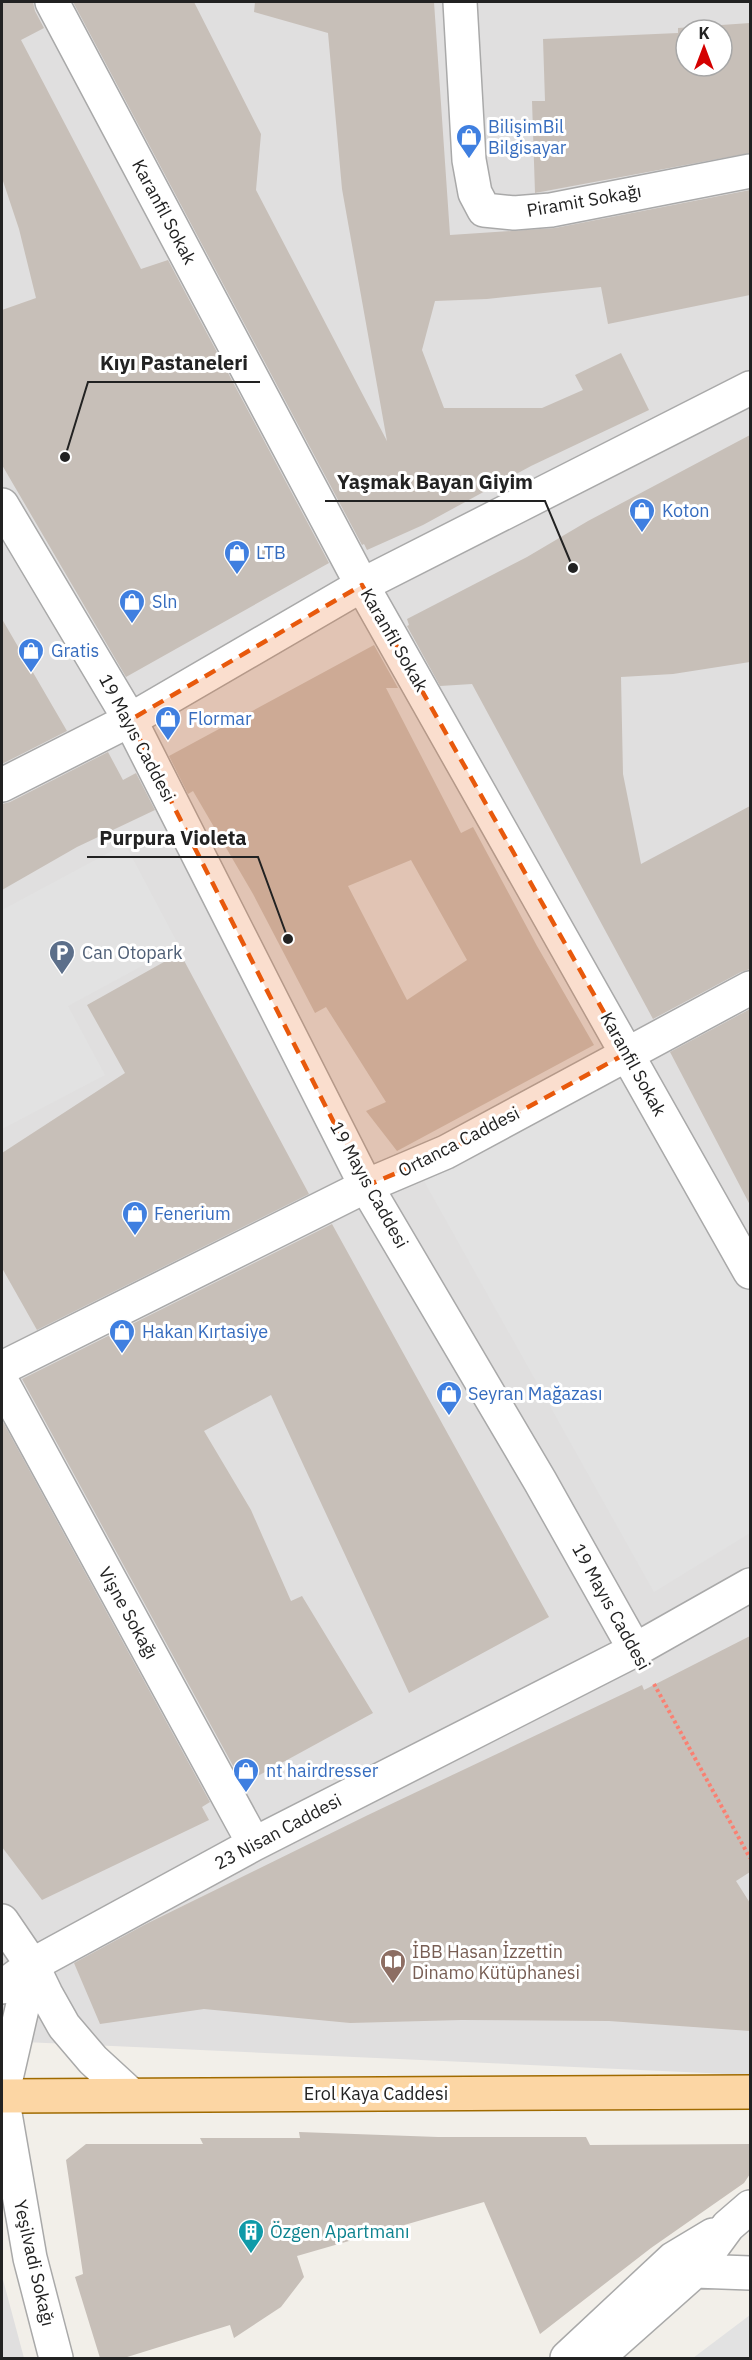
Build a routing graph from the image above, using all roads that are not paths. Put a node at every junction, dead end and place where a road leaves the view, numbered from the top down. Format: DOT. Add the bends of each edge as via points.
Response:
graph roads {
  1 [pos="52,2"];
  2 [pos="460,2"];
  3 [pos="750,171"];
  4 [pos="750,388"];
  5 [pos="2,505"];
  6 [pos="362,585"];
  7 [pos="130,720"];
  8 [pos="2,785"];
  9 [pos="750,988"];
  10 [pos="627,1053"];
  11 [pos="366,1186"];
  12 [pos="750,1272"];
  13 [pos="2,1368"];
  14 [pos="2,1382"];
  15 [pos="750,1585"];
  16 [pos="635,1650"];
  17 [pos="254,1844"];
  18 [pos="2,1921"];
  19 [pos="32,1965"];
  20 [pos="2,1987"];
  21 [pos="750,2092"];
  22 [pos="130,2094"];
  23 [pos="2,2096"];
  24 [pos="739,2216"];
  25 [pos="695,2271"];
  26 [pos="750,2273"];
  27 [pos="56,2358"];
  28 [pos="567,2358"];
  29 [pos="597,2358"];
  1 -- 6 [label="street, Karanfil Sokak"];
  2 -- 3 [label="street, Piramit Sokağı" via="469,160 475,193 484,210 551,210"];
  4 -- 6 [label="street"];
  5 -- 7 [label="street, 19 Mayıs Caddesi"];
  6 -- 7 [label="street"];
  6 -- 10 [label="street, Karanfil Sokak"];
  7 -- 8 [label="street"];
  7 -- 11 [label="street, 19 Mayıs Caddesi"];
  9 -- 10 [label="street, Ortanca Caddesi"];
  10 -- 11 [label="street, Ortanca Caddesi" via="446,1152"];
  10 -- 12 [label="street, Karanfil Sokak"];
  11 -- 13 [label="street, Ortanca Caddesi"];
  11 -- 16 [label="street, 19 Mayıs Caddesi"];
  14 -- 17 [label="street, Vişne Sokağı"];
  15 -- 16 [label="street, 23 Nisan Caddesi"];
  16 -- 17 [label="street, 23 Nisan Caddesi"];
  17 -- 19 [label="street, 23 Nisan Caddesi"];
  18 -- 19 [label="street"];
  19 -- 20 [label="street, 23 Nisan Caddesi"];
  19 -- 22 [label="street" via="64,2026"];
  19 -- 23 [label="street"];
  21 -- 22 [label="main road, Erol Kaya Caddesi"];
  22 -- 23 [label="main road, Erol Kaya Caddesi"];
  23 -- 27 [label="street, Yeşilvadi Sokağı" via="30,2258"];
  24 -- 25 [label="street"];
  24 -- 28 [label="street" via="674,2259"];
  25 -- 26 [label="street"];
  25 -- 29 [label="street"];
}
